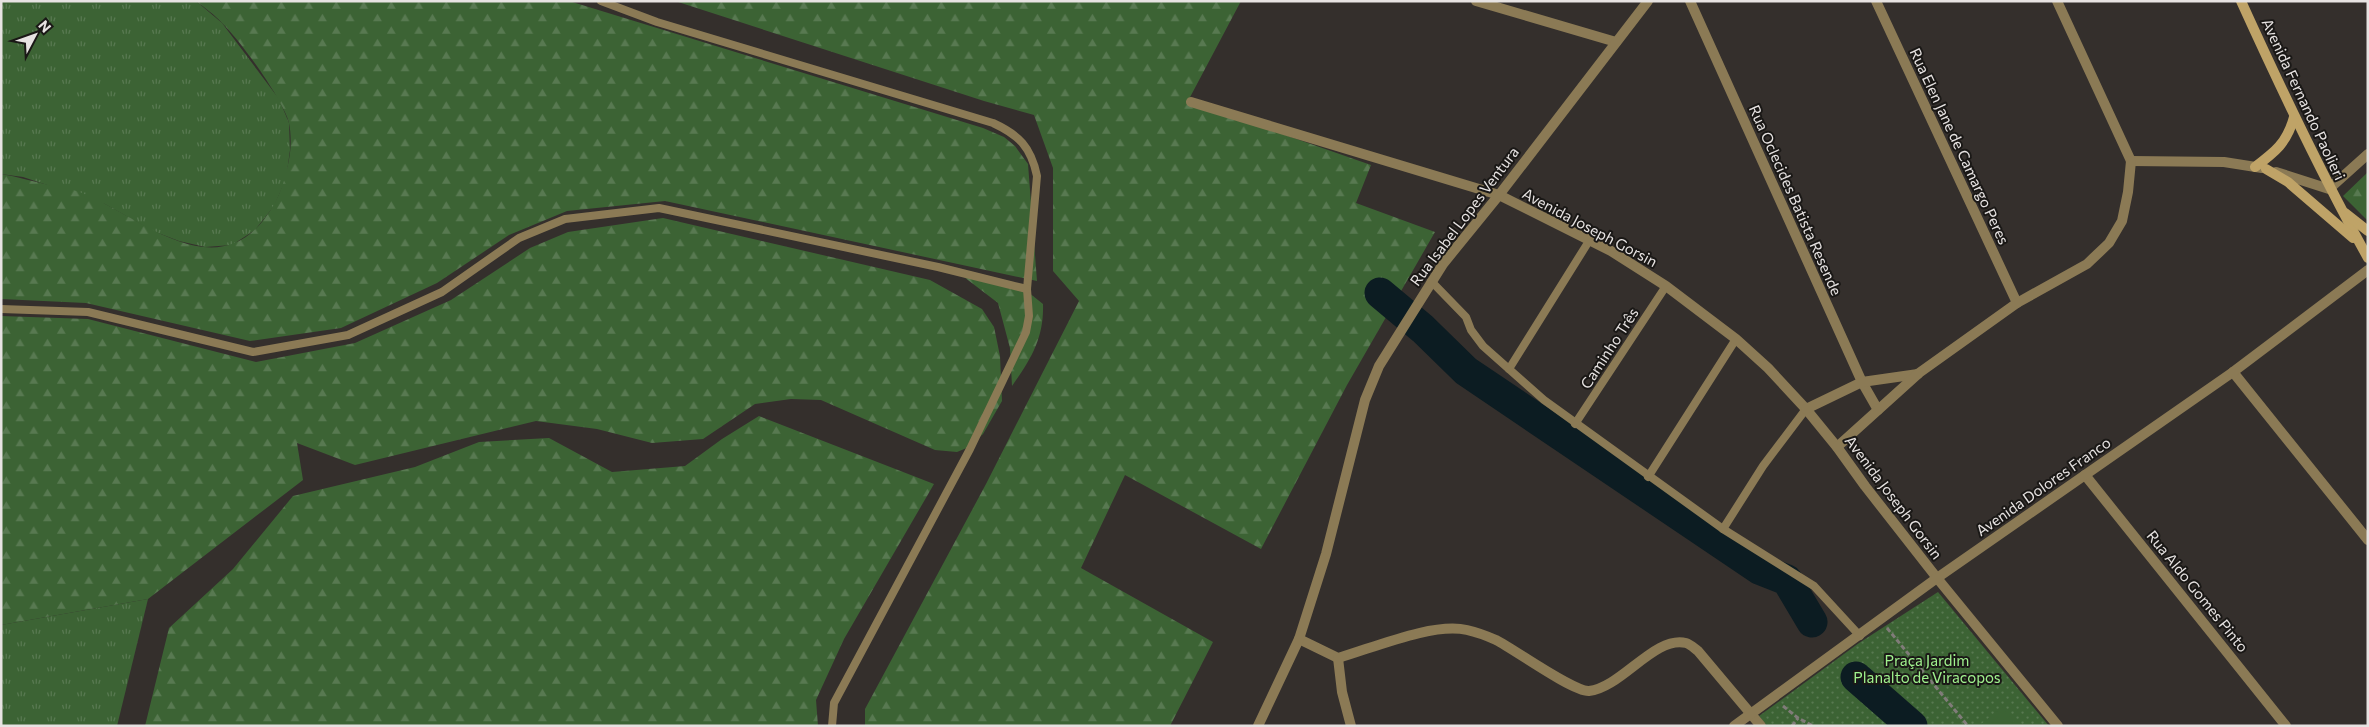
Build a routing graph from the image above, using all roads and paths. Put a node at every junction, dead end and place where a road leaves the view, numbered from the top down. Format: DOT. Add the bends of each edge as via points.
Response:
graph roads {
  1 [pos="601,1"];
  2 [pos="1476,1"];
  3 [pos="1648,1"];
  4 [pos="1690,1"];
  5 [pos="1876,1"];
  6 [pos="2057,1"];
  7 [pos="2241,1"];
  8 [pos="1616,42"];
  9 [pos="1191,102"];
  10 [pos="2294,117"];
  11 [pos="2368,154"];
  12 [pos="2131,161"];
  13 [pos="2255,167"];
  14 [pos="2266,169"];
  15 [pos="2329,189"];
  16 [pos="1499,195"];
  17 [pos="2341,209"];
  18 [pos="2368,231"];
  19 [pos="1589,241"];
  20 [pos="2361,246"];
  21 [pos="2368,258"];
  22 [pos="2368,270"];
  23 [pos="1431,281"];
  24 [pos="1666,286"];
  25 [pos="1027,289"];
  26 [pos="2017,303"];
  27 [pos="1,309"];
  28 [pos="1736,339"];
  29 [pos="1509,369"];
  30 [pos="2233,372"];
  31 [pos="1918,374"];
  32 [pos="1862,382"];
  33 [pos="1806,409"];
  34 [pos="1878,410"];
  35 [pos="1575,424"];
  36 [pos="1837,447"];
  37 [pos="2086,475"];
  38 [pos="1648,476"];
  39 [pos="1723,529"];
  40 [pos="2368,540"];
  41 [pos="1938,578"];
  42 [pos="1884,618"];
  43 [pos="1860,636"];
  44 [pos="1299,639"];
  45 [pos="1338,658"];
  46 [pos="1777,701"];
  47 [pos="1750,714"];
  48 [pos="1798,718"];
  49 [pos="832,726"];
  50 [pos="1258,726"];
  51 [pos="1351,726"];
  52 [pos="1734,726"];
  53 [pos="1760,726"];
  54 [pos="1792,726"];
  55 [pos="1813,726"];
  56 [pos="1968,726"];
  57 [pos="2058,726"];
  58 [pos="2286,726"];
  1 -- 25 [label="lane" via="657,22 993,123 1011,132 1033,157 1037,176"];
  2 -- 8 [label="street"];
  3 -- 8 [label="street, Rua Isabel Lopes Ventura"];
  4 -- 32 [label="street, Rua Oclecides Batista Resende"];
  5 -- 26 [label="street, Rua Elen Jane de Camargo Peres"];
  6 -- 12 [label="street"];
  7 -- 10 [label="main road, Avenida Fernando Paolieri"];
  8 -- 16 [label="street, Rua Isabel Lopes Ventura"];
  9 -- 16 [label="street, Avenida Joseph Gorsin"];
  10 -- 13 [label="main road" via="2290,134"];
  10 -- 15 [label="main road, Avenida Fernando Paolieri"];
  11 -- 15 [label="street"];
  12 -- 13 [label="street" via="2224,162"];
  12 -- 26 [label="street" via="2122,221 2109,243 2087,264"];
  13 -- 14 [label="street"];
  14 -- 15 [label="street"];
  14 -- 20 [label="main road" via="2288,182"];
  15 -- 17 [label="main road, Avenida Fernando Paolieri"];
  16 -- 19 [label="street, Avenida Joseph Gorsin"];
  16 -- 23 [label="street, Rua Isabel Lopes Ventura"];
  17 -- 18 [label="main road, Avenida Fernando Paolieri"];
  17 -- 20 [label="main road, Avenida Fernando Paolieri"];
  19 -- 24 [label="street, Avenida Joseph Gorsin"];
  19 -- 29 [label="lane"];
  20 -- 21 [label="main road, Avenida Fernando Paolieri"];
  22 -- 30 [label="street, Avenida Dolores Franco"];
  23 -- 29 [label="lane" via="1466,317 1483,346"];
  23 -- 44 [label="street, Rua Isabel Lopes Ventura" via="1378,366 1365,400 1326,554"];
  24 -- 28 [label="street, Avenida Joseph Gorsin"];
  24 -- 35 [label="lane, Caminho Três"];
  25 -- 27 [label="lane" via="659,208 565,219 519,238 442,292 348,335 253,352 88,312"];
  25 -- 49 [label="lane" via="1029,316 1026,332 970,449 834,703"];
  26 -- 31 [label="street"];
  28 -- 33 [label="street, Avenida Joseph Gorsin"];
  28 -- 38 [label="lane"];
  29 -- 35 [label="lane"];
  30 -- 37 [label="street, Avenida Dolores Franco"];
  30 -- 40 [label="street"];
  31 -- 32 [label="street"];
  31 -- 34 [label="street"];
  32 -- 33 [label="street"];
  32 -- 34 [label="street, Rua Oclecides Batista Resende"];
  33 -- 36 [label="street, Avenida Joseph Gorsin"];
  33 -- 39 [label="lane"];
  34 -- 36 [label="street"];
  35 -- 38 [label="lane"];
  36 -- 41 [label="street, Avenida Joseph Gorsin"];
  37 -- 41 [label="street, Avenida Dolores Franco"];
  37 -- 58 [label="street, Rua Aldo Gomes Pinto"];
  38 -- 39 [label="lane"];
  39 -- 43 [label="lane" via="1814,586"];
  41 -- 42 [label="street, Avenida Dolores Franco"];
  41 -- 57 [label="street, Avenida Joseph Gorsin"];
  42 -- 43 [label="street, Avenida Dolores Franco"];
  42 -- 56 [label="path" via="1886,626"];
  43 -- 47 [label="street, Avenida Dolores Franco"];
  44 -- 45 [label="street"];
  44 -- 50 [label="street, Rua Isabel Lopes Ventura"];
  45 -- 47 [label="street" via="1438,628 1466,630 1495,639 1567,683 1587,691 1608,686 1649,656 1676,642 1687,643 1698,651"];
  45 -- 51 [label="street"];
  46 -- 48 [label="path"];
  47 -- 52 [label="street, Avenida Dolores Franco"];
  47 -- 53 [label="street"];
  48 -- 54 [label="path"];
  48 -- 55 [label="path"];
}
